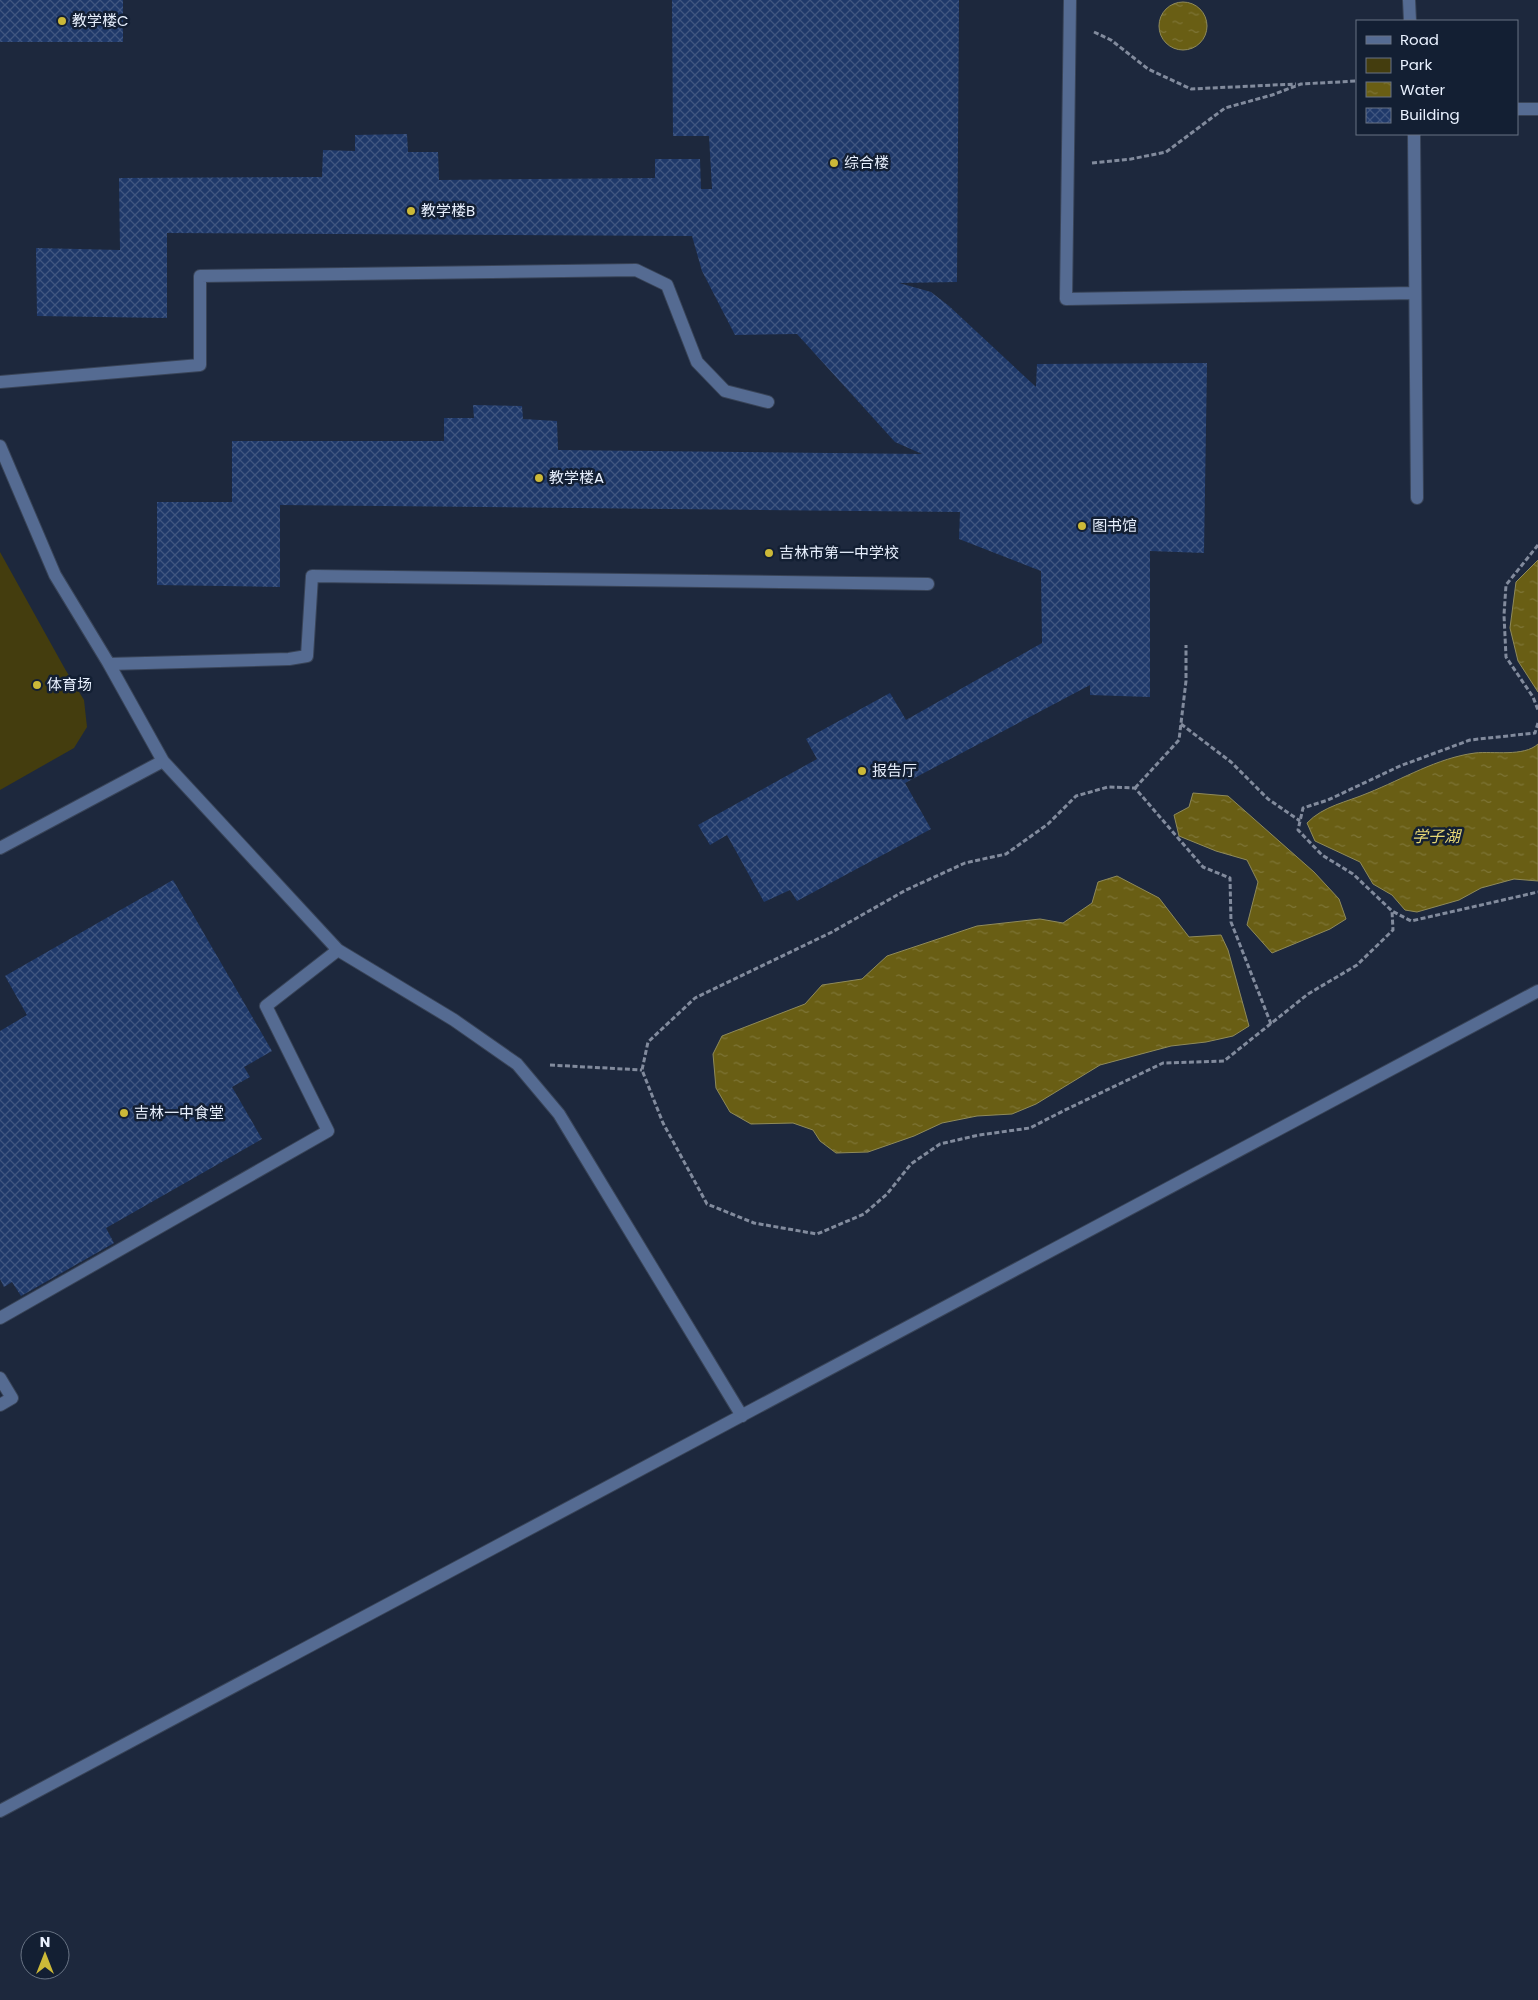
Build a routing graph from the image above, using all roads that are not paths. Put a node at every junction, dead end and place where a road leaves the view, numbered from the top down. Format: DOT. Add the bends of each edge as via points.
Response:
graph roads {
  1 [pos="1070,0"];
  2 [pos="1409,0"];
  3 [pos="1410,20"];
  4 [pos="1518,109"];
  5 [pos="1538,109"];
  6 [pos="1414,135"];
  7 [pos="1415,293"];
  8 [pos="0,382"];
  9 [pos="768,402"];
  10 [pos="0,446"];
  11 [pos="1417,498"];
  12 [pos="928,584"];
  13 [pos="109,664"];
  14 [pos="163,761"];
  15 [pos="0,848"];
  16 [pos="338,950"];
  17 [pos="1538,991"];
  18 [pos="0,1318"];
  19 [pos="0,1378"];
  20 [pos="0,1405"];
  21 [pos="742,1416"];
  22 [pos="0,1811"];
  1 -- 7 [label="street" via="1066,299"];
  2 -- 3 [label="street"];
  4 -- 5 [label="street"];
  6 -- 7 [label="street"];
  7 -- 11 [label="street"];
  8 -- 9 [label="street" via="200,364 200,276 636,270 667,285 697,362 725,391"];
  10 -- 13 [label="street" via="55,575"];
  12 -- 13 [label="street" via="312,576 307,656"];
  13 -- 14 [label="street"];
  14 -- 15 [label="street"];
  14 -- 16 [label="street"];
  16 -- 18 [label="street" via="266,1006 328,1131"];
  16 -- 21 [label="street" via="454,1020 517,1064 559,1114"];
  17 -- 21 [label="street"];
  19 -- 20 [label="street" via="12,1398"];
  21 -- 22 [label="street"];
}
